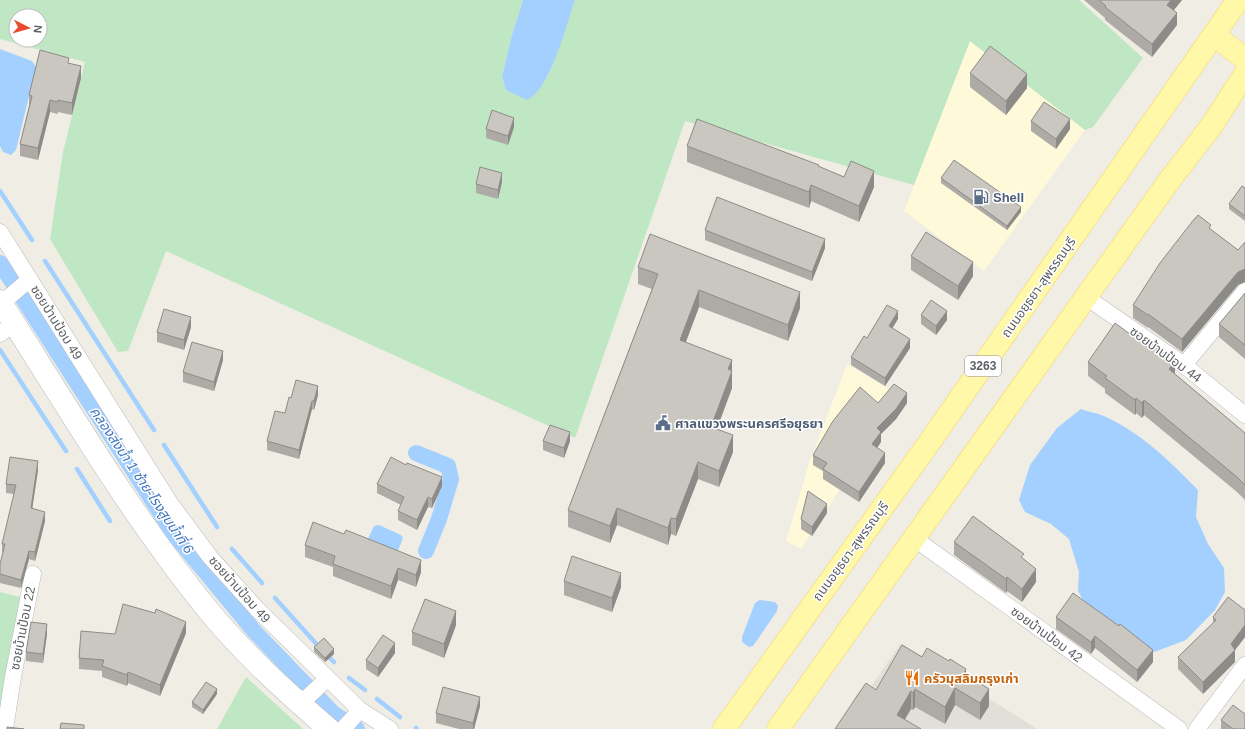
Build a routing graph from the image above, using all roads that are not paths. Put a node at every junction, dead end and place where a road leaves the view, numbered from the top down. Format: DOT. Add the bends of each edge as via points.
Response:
graph roads {
  1 [pos="1238,0"];
  2 [pos="1214,35"];
  3 [pos="1245,59"];
  4 [pos="1245,74"];
  5 [pos="0,232"];
  6 [pos="1245,291"];
  7 [pos="13,293"];
  8 [pos="1086,297"];
  9 [pos="7,329"];
  10 [pos="1184,365"];
  11 [pos="1245,414"];
  12 [pos="915,539"];
  13 [pos="33,574"];
  14 [pos="1245,665"];
  15 [pos="315,690"];
  16 [pos="346,722"];
  17 [pos="5,729"];
  18 [pos="390,729"];
  19 [pos="724,729"];
  20 [pos="778,729"];
  21 [pos="1179,729"];
  22 [pos="1197,729"];
  1 -- 2 [label="main road, ถนนอยุธยา-สุพรรณบุรี / 3263"];
  2 -- 3 [label="main road"];
  2 -- 19 [label="main road, ถนนอยุธยา-สุพรรณบุรี / 3263" via="931,440"];
  4 -- 8 [label="main road" via="1212,125"];
  5 -- 7 [label="street, ซอยบ้านป้อม 49"];
  6 -- 10 [label="street"];
  7 -- 9 [label="main road"];
  7 -- 15 [label="street, ซอยบ้านป้อม 49" via="146,465 206,551 257,609"];
  8 -- 10 [label="street, ซอยบ้านป้อม 44"];
  8 -- 12 [label="main road"];
  9 -- 15 [label="main road" via="147,531 222,625 256,663"];
  10 -- 11 [label="street, ซอยบ้านป้อม 44"];
  12 -- 20 [label="main road"];
  12 -- 21 [label="street, ซอยบ้านป้อม 42"];
  13 -- 17 [label="street, ซอยบ้านป้อม 22" via="12,677"];
  14 -- 22 [label="street"];
  15 -- 16 [label="main road"];
  15 -- 16 [label="street, ซอยบ้านป้อม 49"];
  16 -- 18 [label="street, ซอยบ้านป้อม 49"];
}
